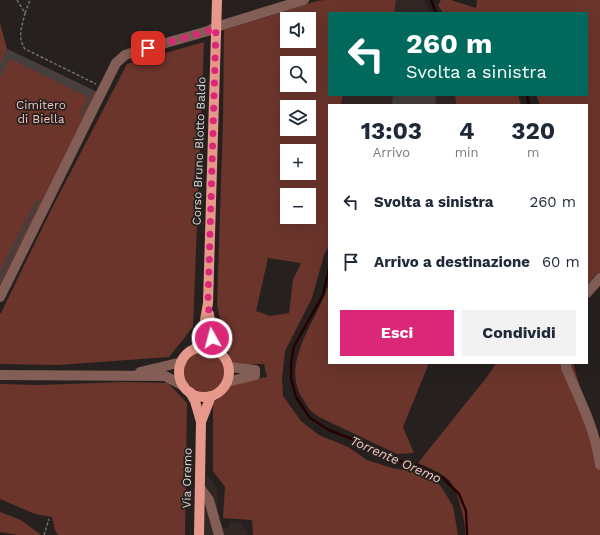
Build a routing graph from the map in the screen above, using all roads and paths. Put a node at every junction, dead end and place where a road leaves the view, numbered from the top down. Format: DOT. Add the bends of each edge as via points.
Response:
graph roads {
  1 [pos="17,0"];
  2 [pos="30,0"];
  3 [pos="217,0"];
  4 [pos="304,0"];
  5 [pos="276,4"];
  6 [pos="25,13"];
  7 [pos="216,28"];
  8 [pos="104,88"];
  9 [pos="600,278"];
  10 [pos="588,292"];
  11 [pos="0,297"];
  12 [pos="208,303"];
  13 [pos="195,348"];
  14 [pos="216,350"];
  15 [pos="182,362"];
  16 [pos="566,364"];
  17 [pos="229,367"];
  18 [pos="0,374"];
  19 [pos="126,375"];
  20 [pos="227,382"];
  21 [pos="187,389"];
  22 [pos="211,396"];
  23 [pos="200,422"];
  24 [pos="600,465"];
  25 [pos="200,488"];
  26 [pos="49,519"];
  27 [pos="44,535"];
  28 [pos="199,535"];
  29 [pos="219,535"];
  1 -- 6 [label="path"];
  2 -- 6 [label="path"];
  3 -- 7 [label="main road, Corso Bruno Blotto Baldo"];
  4 -- 5 [label="street"];
  5 -- 7 [label="street"];
  6 -- 8 [label="path" via="20,32 20,42 25,49"];
  7 -- 8 [label="street" via="125,55 116,63"];
  7 -- 12 [label="main road, Corso Bruno Blotto Baldo"];
  8 -- 11 [label="street"];
  9 -- 10 [label="street"];
  12 -- 13 [label="main road, Corso Bruno Blotto Baldo" via="202,337"];
  12 -- 14 [label="main road, Corso Bruno Blotto Baldo"];
  13 -- 14 [label="main road"];
  13 -- 15 [label="main road"];
  14 -- 17 [label="main road" via="222,354"];
  15 -- 19 [label="street"];
  15 -- 21 [label="main road" via="180,374"];
  16 -- 24 [label="street" via="588,416"];
  17 -- 20 [label="main road"];
  17 -- 20 [label="street" via="255,370 255,374"];
  18 -- 19 [label="street"];
  19 -- 21 [label="street" via="165,376"];
  20 -- 22 [label="main road"];
  21 -- 22 [label="main road" via="196,395"];
  21 -- 23 [label="main road, Via Oremo" via="195,401"];
  22 -- 23 [label="main road, Via Oremo"];
  23 -- 25 [label="main road, Via Oremo"];
  25 -- 28 [label="main road, Via Oremo"];
  25 -- 29 [label="street" via="208,500"];
  26 -- 27 [label="path"];
}
